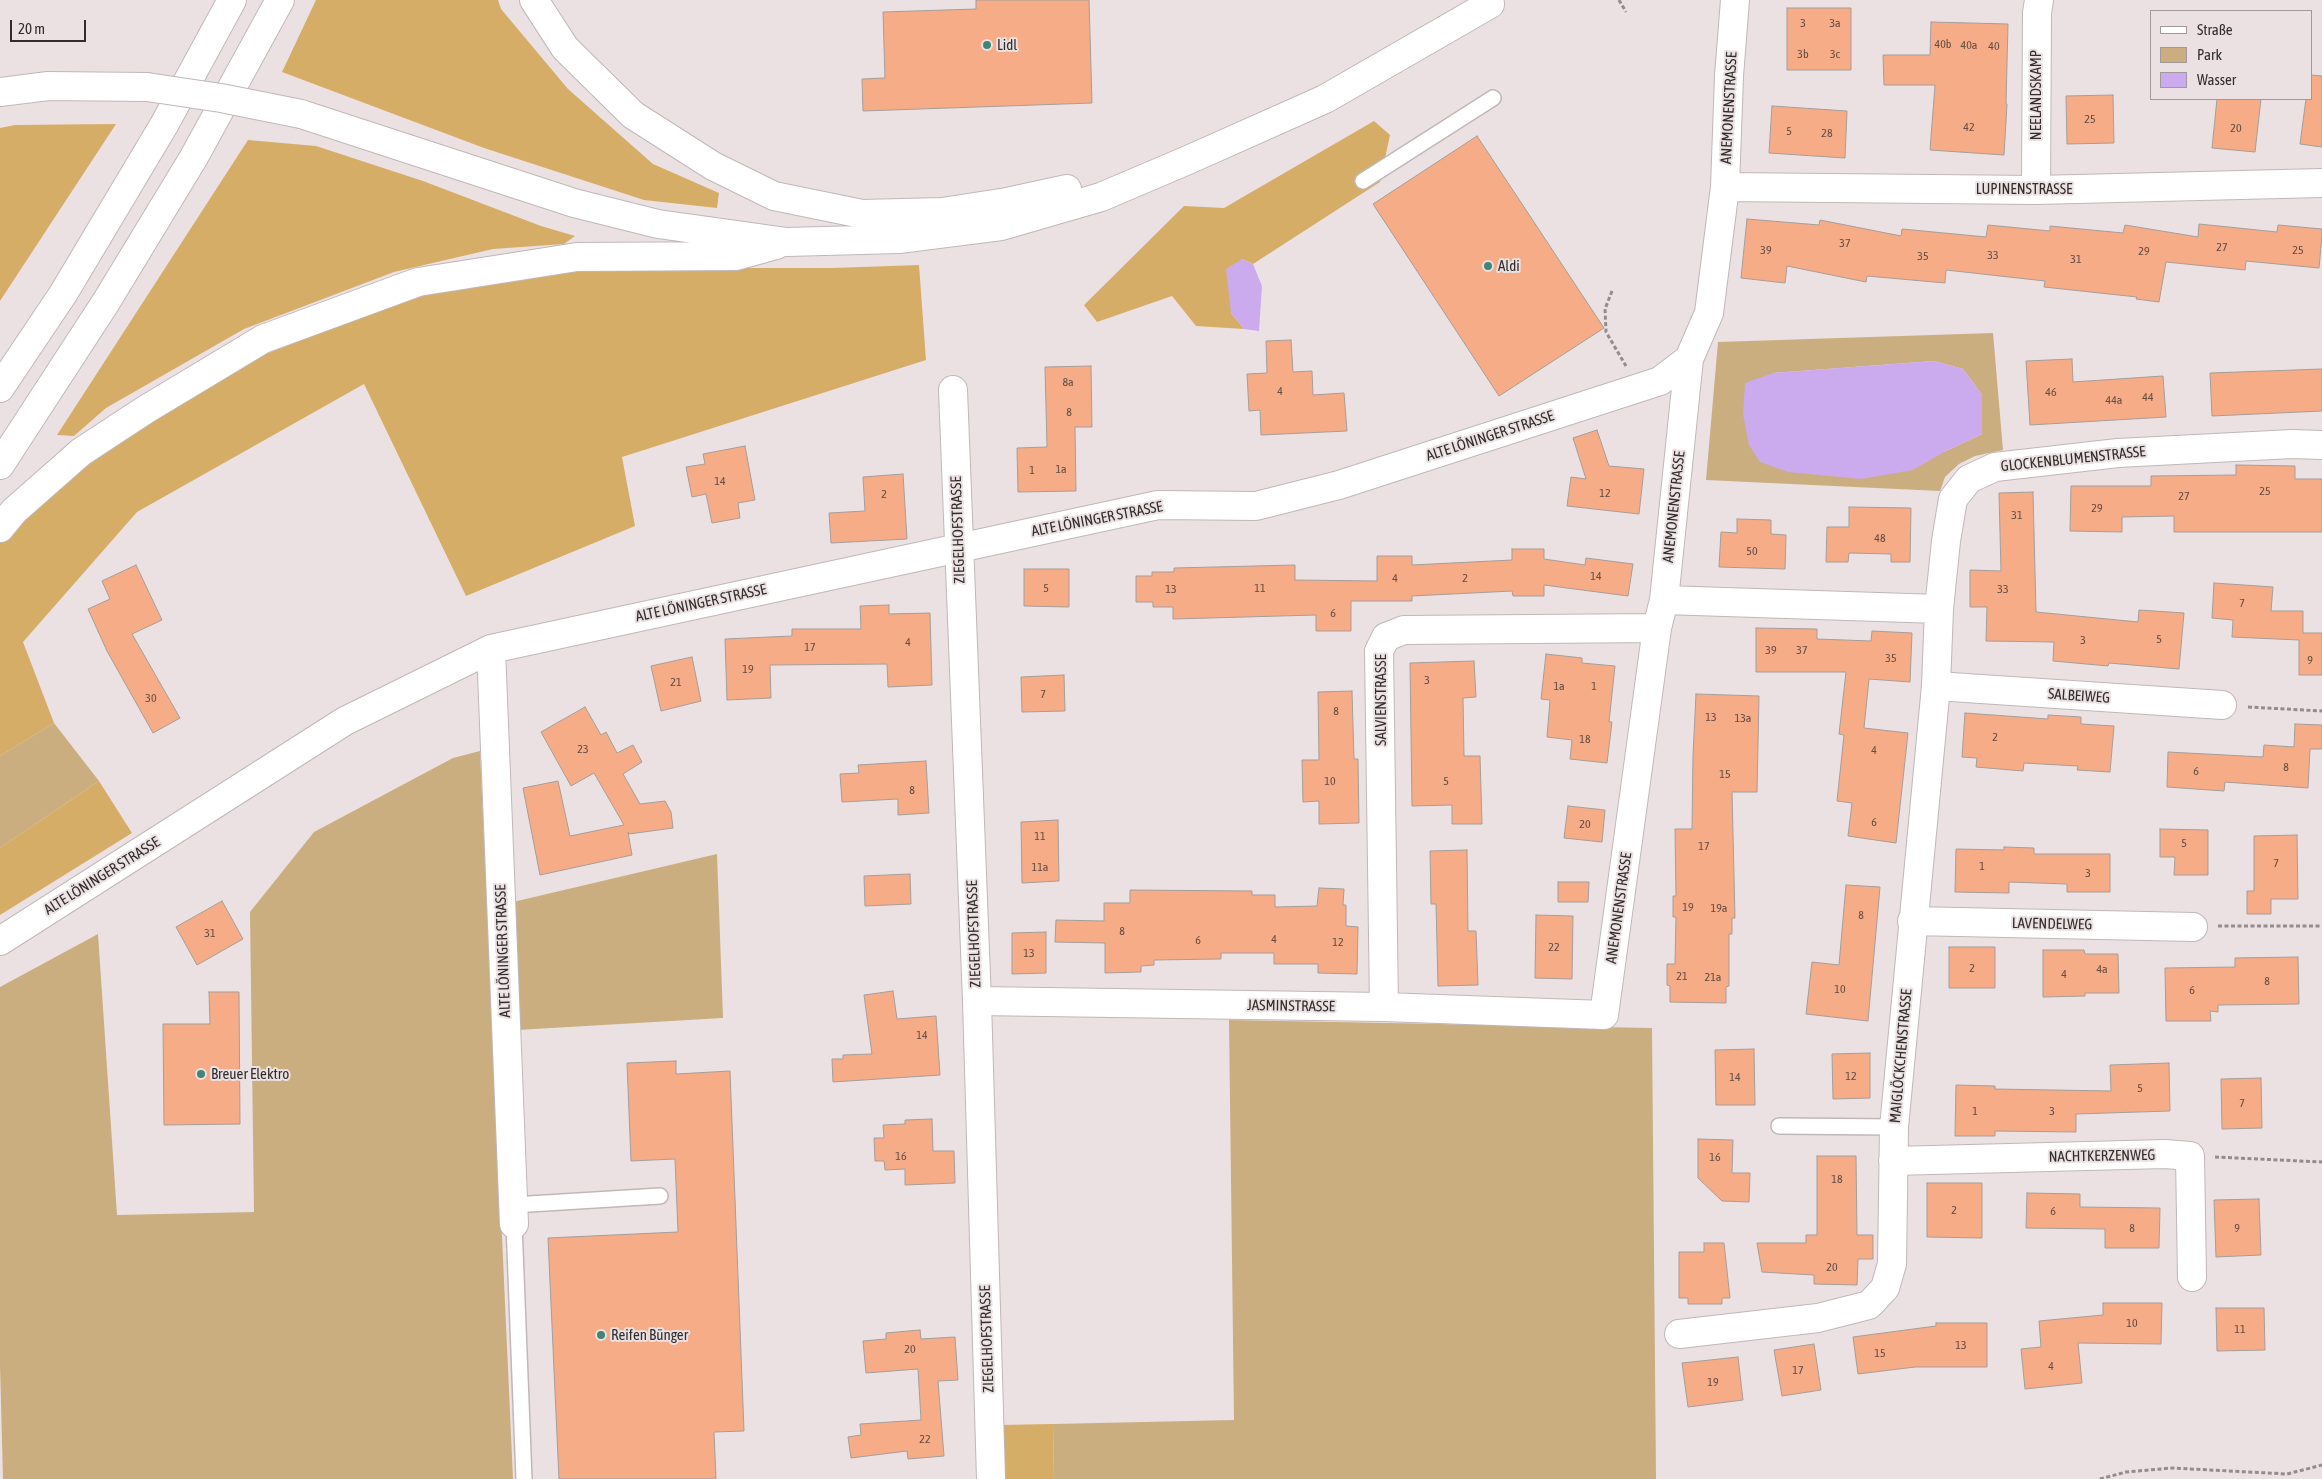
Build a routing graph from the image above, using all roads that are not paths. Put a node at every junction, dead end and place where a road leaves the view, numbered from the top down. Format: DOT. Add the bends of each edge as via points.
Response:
graph roads {
  1 [pos="232,0"];
  2 [pos="280,0"];
  3 [pos="534,0"];
  4 [pos="1735,0"];
  5 [pos="2040,0"];
  6 [pos="1489,2"];
  7 [pos="0,92"];
  8 [pos="1493,98"];
  9 [pos="1188,160"];
  10 [pos="1363,181"];
  11 [pos="2322,183"];
  12 [pos="1725,187"];
  13 [pos="2036,190"];
  14 [pos="787,242"];
  15 [pos="1689,359"];
  16 [pos="0,388"];
  17 [pos="953,390"];
  18 [pos="2322,445"];
  19 [pos="0,465"];
  20 [pos="0,528"];
  21 [pos="959,546"];
  22 [pos="1664,600"];
  23 [pos="1939,609"];
  24 [pos="1657,628"];
  25 [pos="491,649"];
  26 [pos="1936,686"];
  27 [pos="2222,705"];
  28 [pos="1912,921"];
  29 [pos="2193,926"];
  30 [pos="0,941"];
  31 [pos="977,1001"];
  32 [pos="1384,1007"];
  33 [pos="1604,1015"];
  34 [pos="1779,1126"];
  35 [pos="1894,1127"];
  36 [pos="1893,1161"];
  37 [pos="660,1196"];
  38 [pos="513,1214"];
  39 [pos="2192,1277"];
  40 [pos="1679,1334"];
  41 [pos="524,1479"];
  42 [pos="992,1479"];
  1 -- 16 [label="main road" via="159,133 63,294"];
  2 -- 19 [label="main road" via="188,166 106,302"];
  3 -- 9 [label="main road" via="564,48 633,114 713,166 774,196 862,214 942,212 1006,202"];
  4 -- 12 [label="main road, ANEMONENSTRASSE"];
  5 -- 13 [label="main road, NEELANDSKAMP" via="2037,14"];
  6 -- 9 [label="main road" via="1325,99"];
  7 -- 14 [label="main road, bridge" via="48,86 147,87 221,98 302,114 574,203 658,224"];
  8 -- 10 [label="lane"];
  9 -- 14 [label="main road" via="1100,197 1001,226 899,239"];
  11 -- 13 [label="main road, LUPINENSTRASSE"];
  12 -- 13 [label="main road, LUPINENSTRASSE"];
  12 -- 15 [label="main road, ANEMONENSTRASSE" via="1709,313"];
  14 -- 20 [label="main road" via="736,256 576,257 418,282 263,339 81,452 14,511"];
  15 -- 21 [label="main road, ALTE LÖNINGER STRASSE" via="1660,381 1339,485 1256,506 1158,505"];
  15 -- 22 [label="main road, ANEMONENSTRASSE"];
  17 -- 21 [label="main road, ZIEGELHOFSTRASSE"];
  18 -- 23 [label="main road, GLOCKENBLUMENSTRASSE" via="2118,453 1995,467 1970,479 1953,499"];
  21 -- 25 [label="main road, ALTE LÖNINGER STRASSE"];
  21 -- 31 [label="main road, ZIEGELHOFSTRASSE"];
  22 -- 23 [label="main road"];
  22 -- 24 [label="main road, ANEMONENSTRASSE"];
  23 -- 26 [label="main road, MAIGLÖCKCHENSTRASSE"];
  24 -- 32 [label="main road, SALVIENSTRASSE" via="1404,630 1386,637 1379,651"];
  24 -- 33 [label="main road, ANEMONENSTRASSE"];
  25 -- 30 [label="main road, ALTE LÖNINGER STRASSE" via="345,721"];
  25 -- 38 [label="main road, ALTE LÖNINGER STRASSE"];
  26 -- 27 [label="main road, SALBEIWEG"];
  26 -- 28 [label="main road, MAIGLÖCKCHENSTRASSE"];
  28 -- 29 [label="main road, LAVENDELWEG"];
  28 -- 35 [label="main road, MAIGLÖCKCHENSTRASSE"];
  31 -- 32 [label="main road, JASMINSTRASSE"];
  31 -- 42 [label="main road, ZIEGELHOFSTRASSE"];
  32 -- 33 [label="main road, JASMINSTRASSE"];
  34 -- 35 [label="lane"];
  35 -- 36 [label="main road, MAIGLÖCKCHENSTRASSE"];
  36 -- 39 [label="main road, NACHTKERZENWEG" via="2190,1156"];
  36 -- 40 [label="main road, MAIGLÖCKCHENSTRASSE" via="1892,1264 1885,1288 1869,1305 1818,1318"];
  37 -- 38 [label="lane"];
  38 -- 41 [label="lane"];
}
